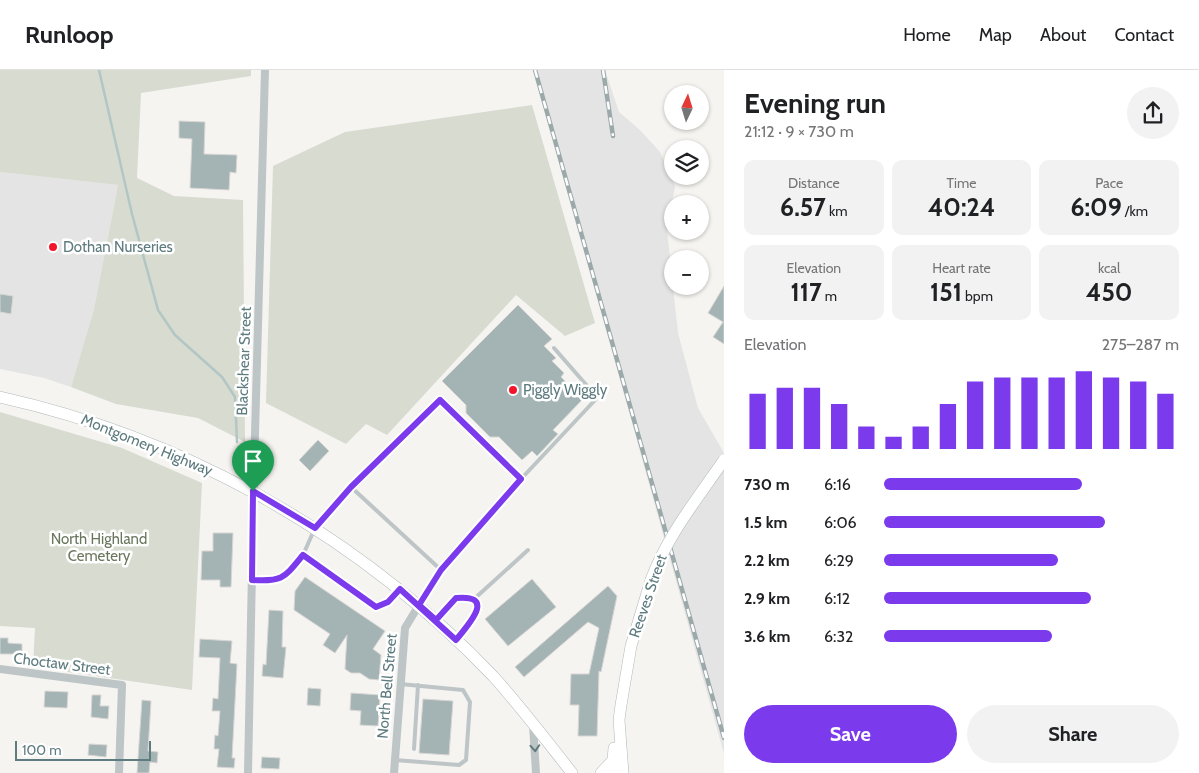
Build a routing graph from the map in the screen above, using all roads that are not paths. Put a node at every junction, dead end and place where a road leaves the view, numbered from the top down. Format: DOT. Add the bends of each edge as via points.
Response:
graph roads {
  1 [pos="265,70"];
  2 [pos="554,348"];
  3 [pos="0,397"];
  4 [pos="724,460"];
  5 [pos="521,479"];
  6 [pos="351,487"];
  7 [pos="253,491"];
  8 [pos="315,528"];
  9 [pos="528,550"];
  10 [pos="303,555"];
  11 [pos="441,570"];
  12 [pos="252,580"];
  13 [pos="400,589"];
  14 [pos="473,600"];
  15 [pos="419,605"];
  16 [pos="436,620"];
  17 [pos="456,640"];
  18 [pos="0,670"];
  19 [pos="400,684"];
  20 [pos="418,685"];
  21 [pos="619,720"];
  22 [pos="533,723"];
  23 [pos="414,749"];
  24 [pos="614,758"];
  25 [pos="394,760"];
  26 [pos="119,773"];
  27 [pos="248,773"];
  28 [pos="394,773"];
  29 [pos="536,773"];
  30 [pos="572,773"];
  31 [pos="601,773"];
  32 [pos="612,773"];
  33 [pos="623,773"];
  1 -- 7 [label="street, Blackshear Street"];
  2 -- 5 [label="lane" via="596,399"];
  3 -- 7 [label="main road, Montgomery Highway" via="135,437"];
  4 -- 21 [label="main road, Reeves Street, bridge" via="674,532 650,580 631,646"];
  5 -- 6 [label="lane" via="440,400"];
  5 -- 11 [label="lane"];
  6 -- 8 [label="lane"];
  6 -- 11 [label="lane"];
  7 -- 8 [label="main road, Montgomery Highway"];
  7 -- 12 [label="street, Blackshear Street"];
  8 -- 10 [label="lane"];
  8 -- 13 [label="main road, Montgomery Highway"];
  9 -- 14 [label="lane"];
  10 -- 12 [label="lane" via="286,575 273,582"];
  10 -- 13 [label="lane" via="376,607 388,602"];
  11 -- 15 [label="lane"];
  12 -- 27 [label="street, Blackshear Street"];
  13 -- 15 [label="main road, Montgomery Highway"];
  14 -- 16 [label="lane" via="456,598"];
  14 -- 17 [label="lane" via="477,615"];
  15 -- 16 [label="main road, Montgomery Highway"];
  15 -- 19 [label="street, North Bell Street" via="405,628"];
  16 -- 17 [label="main road, Montgomery Highway"];
  17 -- 22 [label="main road, Montgomery Highway"];
  18 -- 26 [label="street, Choctaw Street" via="122,685"];
  19 -- 20 [label="lane"];
  19 -- 25 [label="street, North Bell Street"];
  20 -- 23 [label="lane"];
  20 -- 25 [label="lane" via="456,688 467,696 470,705 466,760 458,766"];
  21 -- 24 [label="main road, Reeves Street" via="614,732"];
  21 -- 33 [label="main road, Reeves Street"];
  22 -- 29 [label="street, one-way"];
  22 -- 30 [label="main road, Montgomery Highway"];
  24 -- 31 [label="main road"];
  24 -- 32 [label="main road, Reeves Street"];
  25 -- 28 [label="street, North Bell Street"];
}
